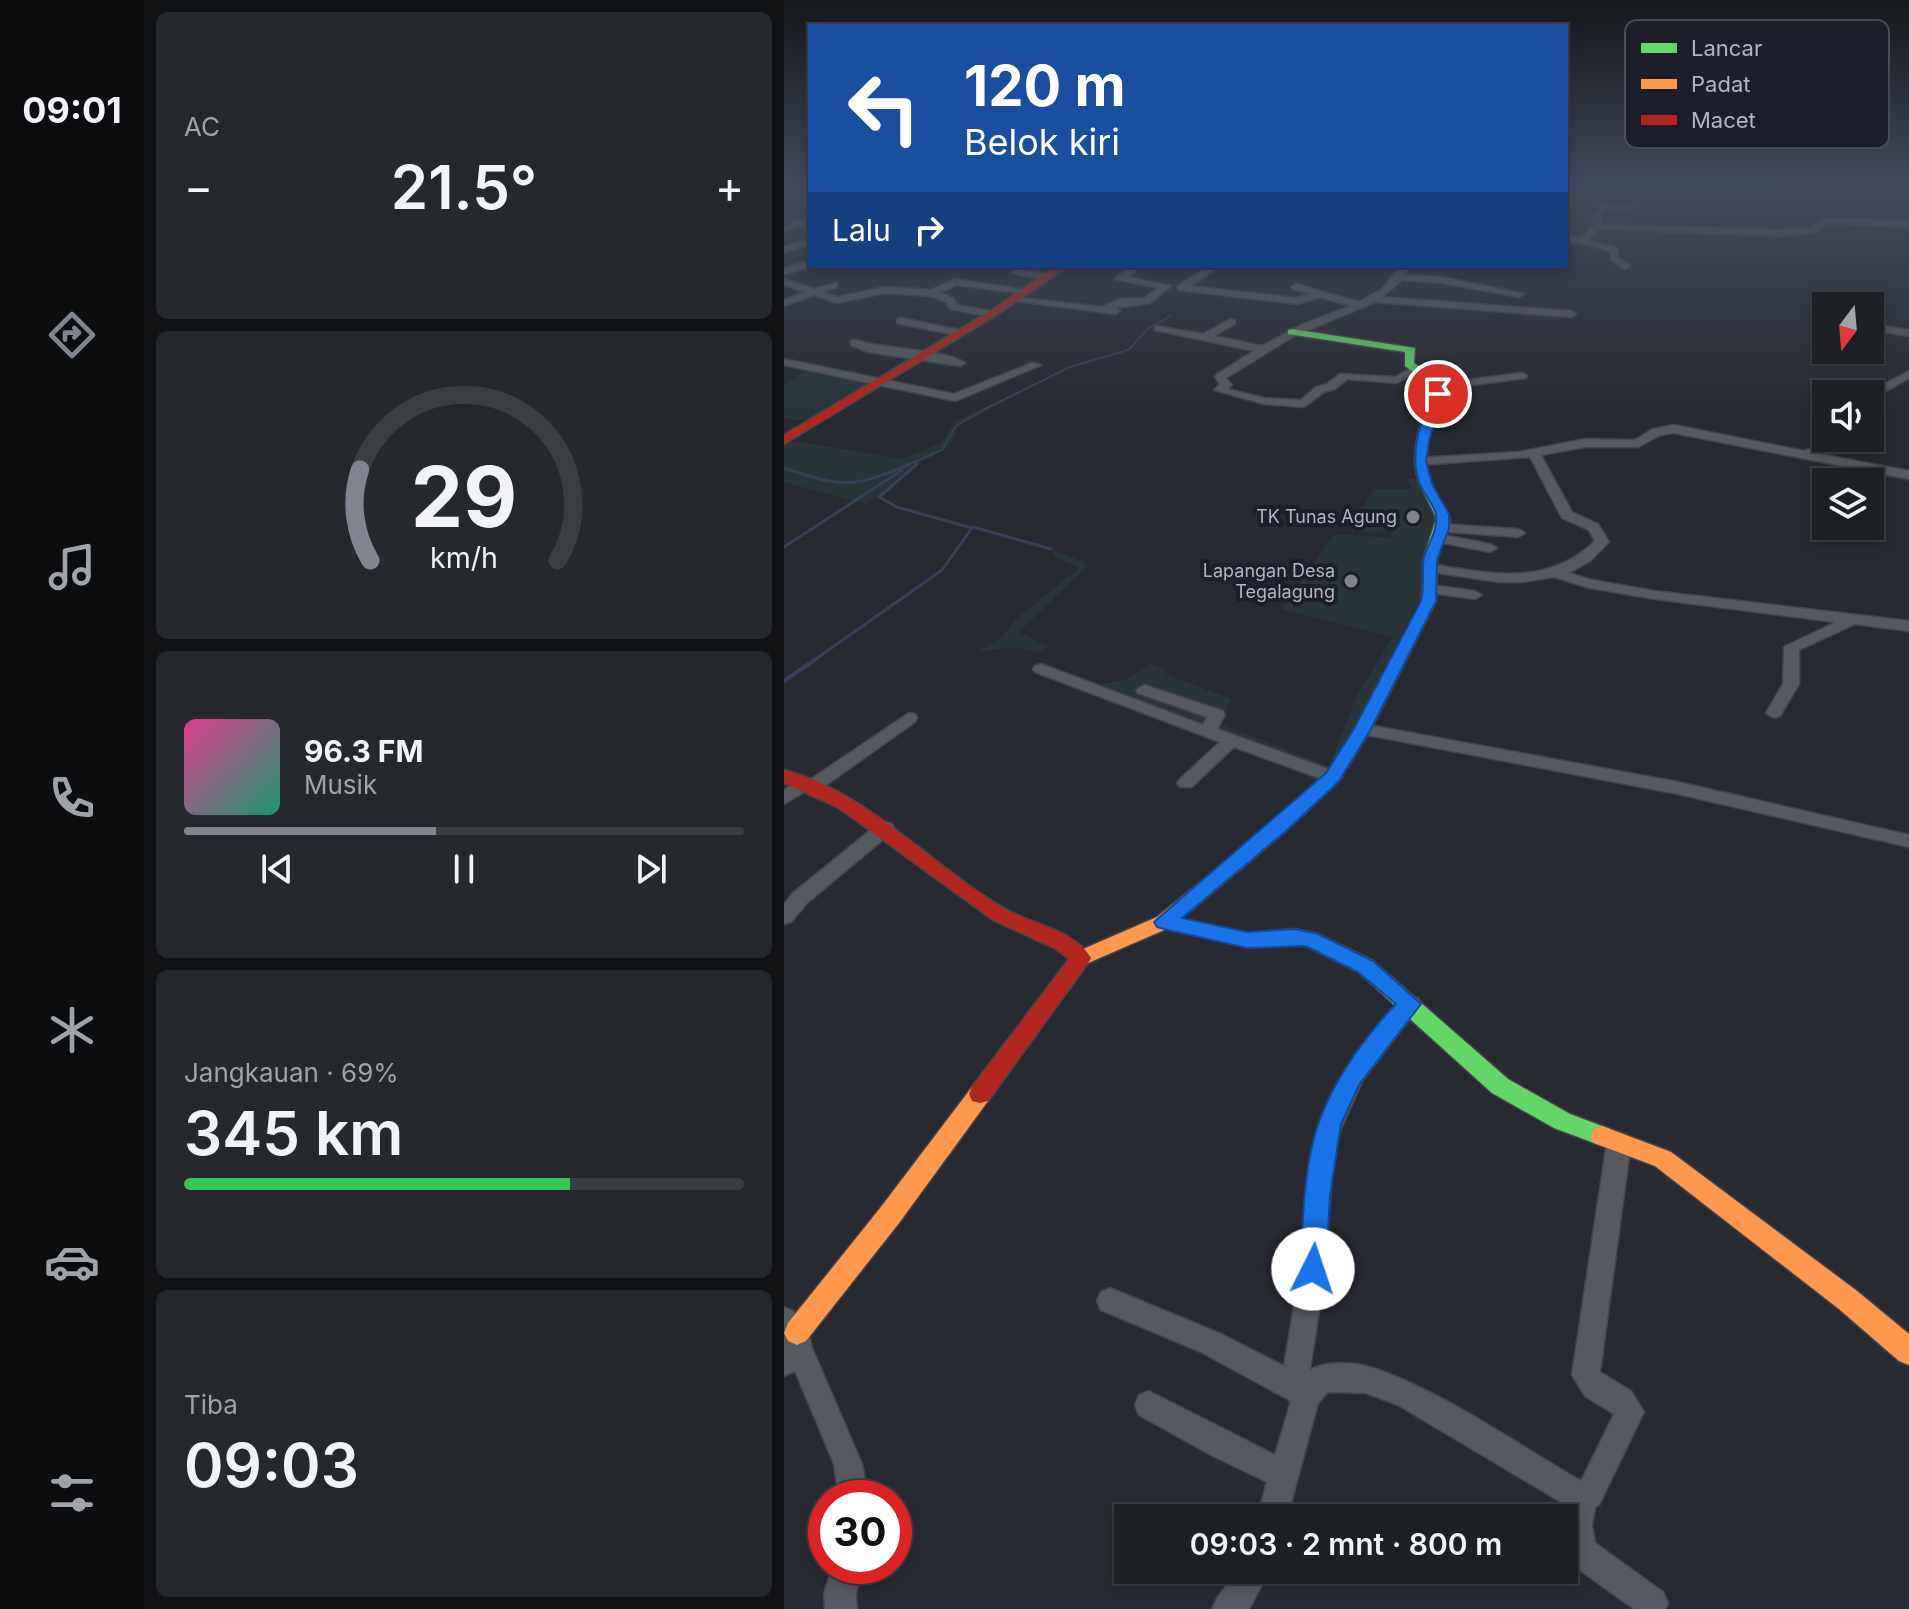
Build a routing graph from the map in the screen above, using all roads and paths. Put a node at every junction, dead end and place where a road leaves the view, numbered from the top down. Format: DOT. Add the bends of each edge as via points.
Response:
graph roads {
  1 [pos="1621,263"];
  2 [pos="1625,266"];
  3 [pos="1060,268"];
  4 [pos="1134,268"];
  5 [pos="1212,268"];
  6 [pos="1405,268"];
  7 [pos="1015,271"];
  8 [pos="1047,277"];
  9 [pos="1400,277"];
  10 [pos="784,282"];
  11 [pos="834,285"];
  12 [pos="1166,286"];
  13 [pos="1296,287"];
  14 [pos="1184,288"];
  15 [pos="813,292"];
  16 [pos="932,293"];
  17 [pos="1319,294"];
  18 [pos="1519,294"];
  19 [pos="1021,296"];
  20 [pos="1374,299"];
  21 [pos="784,303"];
  22 [pos="1359,305"];
  23 [pos="1105,309"];
  24 [pos="992,314"];
  25 [pos="1133,314"];
  26 [pos="1571,314"];
  27 [pos="901,321"];
  28 [pos="1231,322"];
  29 [pos="1159,328"];
  30 [pos="1884,329"];
  31 [pos="1292,332"];
  32 [pos="960,333"];
  33 [pos="1909,333"];
  34 [pos="1205,337"];
  35 [pos="855,343"];
  36 [pos="1265,350"];
  37 [pos="921,356"];
  38 [pos="784,362"];
  39 [pos="960,363"];
  40 [pos="1036,365"];
  41 [pos="1415,369"];
  42 [pos="1909,374"];
  43 [pos="1522,376"];
  44 [pos="877,381"];
  45 [pos="1441,386"];
  46 [pos="1884,388"];
  47 [pos="784,440"];
  48 [pos="1813,452"];
  49 [pos="1534,453"];
  50 [pos="1807,454"];
  51 [pos="1420,461"];
  52 [pos="1909,475"];
  53 [pos="1440,533"];
  54 [pos="1518,533"];
  55 [pos="1490,548"];
  56 [pos="1431,568"];
  57 [pos="1559,574"];
  58 [pos="1431,589"];
  59 [pos="1475,595"];
  60 [pos="1854,619"];
  61 [pos="1909,626"];
  62 [pos="1041,669"];
  63 [pos="1144,690"];
  64 [pos="1774,713"];
  65 [pos="909,718"];
  66 [pos="1363,729"];
  67 [pos="1207,732"];
  68 [pos="1231,741"];
  69 [pos="784,776"];
  70 [pos="1333,777"];
  71 [pos="1186,783"];
  72 [pos="810,785"];
  73 [pos="784,798"];
  74 [pos="885,828"];
  75 [pos="1909,841"];
  76 [pos="784,917"];
  77 [pos="1164,922"];
  78 [pos="1081,958"];
  79 [pos="1410,1004"];
  80 [pos="1619,1142"];
  81 [pos="1110,1301"];
  82 [pos="791,1340"];
  83 [pos="1909,1352"];
  84 [pos="1300,1390"];
  85 [pos="1149,1405"];
  86 [pos="1282,1474"];
  87 [pos="851,1480"];
  88 [pos="1582,1498"];
  89 [pos="1275,1504"];
  90 [pos="843,1584"];
  91 [pos="1248,1584"];
  92 [pos="1652,1603"];
  93 [pos="841,1609"];
  94 [pos="1228,1609"];
  1 -- 2 [label="street"];
  3 -- 8 [label="street"];
  4 -- 12 [label="street" via="1120,279"];
  5 -- 14 [label="street"];
  6 -- 9 [label="street"];
  7 -- 8 [label="street"];
  8 -- 19 [label="street"];
  9 -- 18 [label="street"];
  9 -- 20 [label="street"];
  10 -- 15 [label="street"];
  11 -- 15 [label="street"];
  12 -- 14 [label="street"];
  12 -- 23 [label="street" via="1147,301"];
  13 -- 17 [label="street"];
  14 -- 17 [label="street" via="1298,301"];
  15 -- 16 [label="street" via="840,300 883,290"];
  15 -- 21 [label="street"];
  16 -- 19 [label="street" via="955,282"];
  16 -- 24 [label="street" via="950,300 953,307"];
  17 -- 22 [label="street"];
  19 -- 23 [label="street"];
  19 -- 24 [label="street"];
  20 -- 22 [label="street"];
  20 -- 26 [label="street"];
  22 -- 31 [label="street"];
  23 -- 25 [label="street"];
  24 -- 32 [label="street"];
  27 -- 32 [label="street"];
  28 -- 34 [label="street"];
  29 -- 34 [label="street"];
  30 -- 33 [label="street"];
  31 -- 36 [label="street"];
  31 -- 41 [label="street" via="1407,349 1413,352 1409,362"];
  32 -- 37 [label="street"];
  34 -- 36 [label="street"];
  35 -- 37 [label="street"];
  36 -- 41 [label="street" via="1220,377 1226,385 1220,390 1304,404 1344,376 1397,380"];
  37 -- 39 [label="street"];
  37 -- 44 [label="street"];
  38 -- 44 [label="street"];
  40 -- 44 [label="street" via="955,398"];
  41 -- 45 [label="street"];
  42 -- 46 [label="street"];
  43 -- 45 [label="street"];
  44 -- 47 [label="street"];
  45 -- 51 [label="street"];
  48 -- 50 [label="street"];
  49 -- 50 [label="street" via="1585,443 1638,443 1674,429"];
  49 -- 51 [label="street"];
  49 -- 57 [label="street" via="1567,515 1591,523 1602,542"];
  50 -- 52 [label="street"];
  51 -- 53 [label="street" via="1443,514"];
  53 -- 54 [label="street"];
  53 -- 55 [label="street"];
  53 -- 56 [label="street"];
  56 -- 57 [label="street" via="1493,578"];
  56 -- 58 [label="street"];
  57 -- 60 [label="street" via="1619,590"];
  58 -- 59 [label="street"];
  58 -- 66 [label="street"];
  60 -- 61 [label="street"];
  60 -- 64 [label="street" via="1792,647 1792,681"];
  62 -- 67 [label="street"];
  63 -- 67 [label="street" via="1217,715"];
  65 -- 72 [label="street"];
  66 -- 70 [label="street"];
  66 -- 75 [label="street" via="1668,786"];
  67 -- 68 [label="street"];
  68 -- 70 [label="street"];
  68 -- 71 [label="street"];
  69 -- 72 [label="street"];
  70 -- 77 [label="street"];
  72 -- 73 [label="street"];
  72 -- 74 [label="street"];
  74 -- 76 [label="street"];
  74 -- 78 [label="street" via="998,913"];
  77 -- 78 [label="street"];
  77 -- 79 [label="street" via="1247,940 1311,939 1365,966"];
  78 -- 82 [label="street"];
  79 -- 80 [label="street" via="1500,1086 1562,1121"];
  79 -- 84 [label="street" via="1350,1080 1329,1124 1320,1168"];
  80 -- 83 [label="street" via="1663,1159"];
  80 -- 88 [label="street" via="1586,1375 1593,1385 1627,1404 1629,1417 1589,1495"];
  81 -- 84 [label="street" via="1211,1343"];
  82 -- 87 [label="street"];
  84 -- 86 [label="street"];
  84 -- 88 [label="street" via="1322,1378 1366,1379 1407,1395"];
  85 -- 86 [label="street"];
  86 -- 89 [label="street"];
  88 -- 92 [label="street" via="1577,1526 1581,1552"];
  90 -- 93 [label="street"];
  91 -- 94 [label="street"];
}
